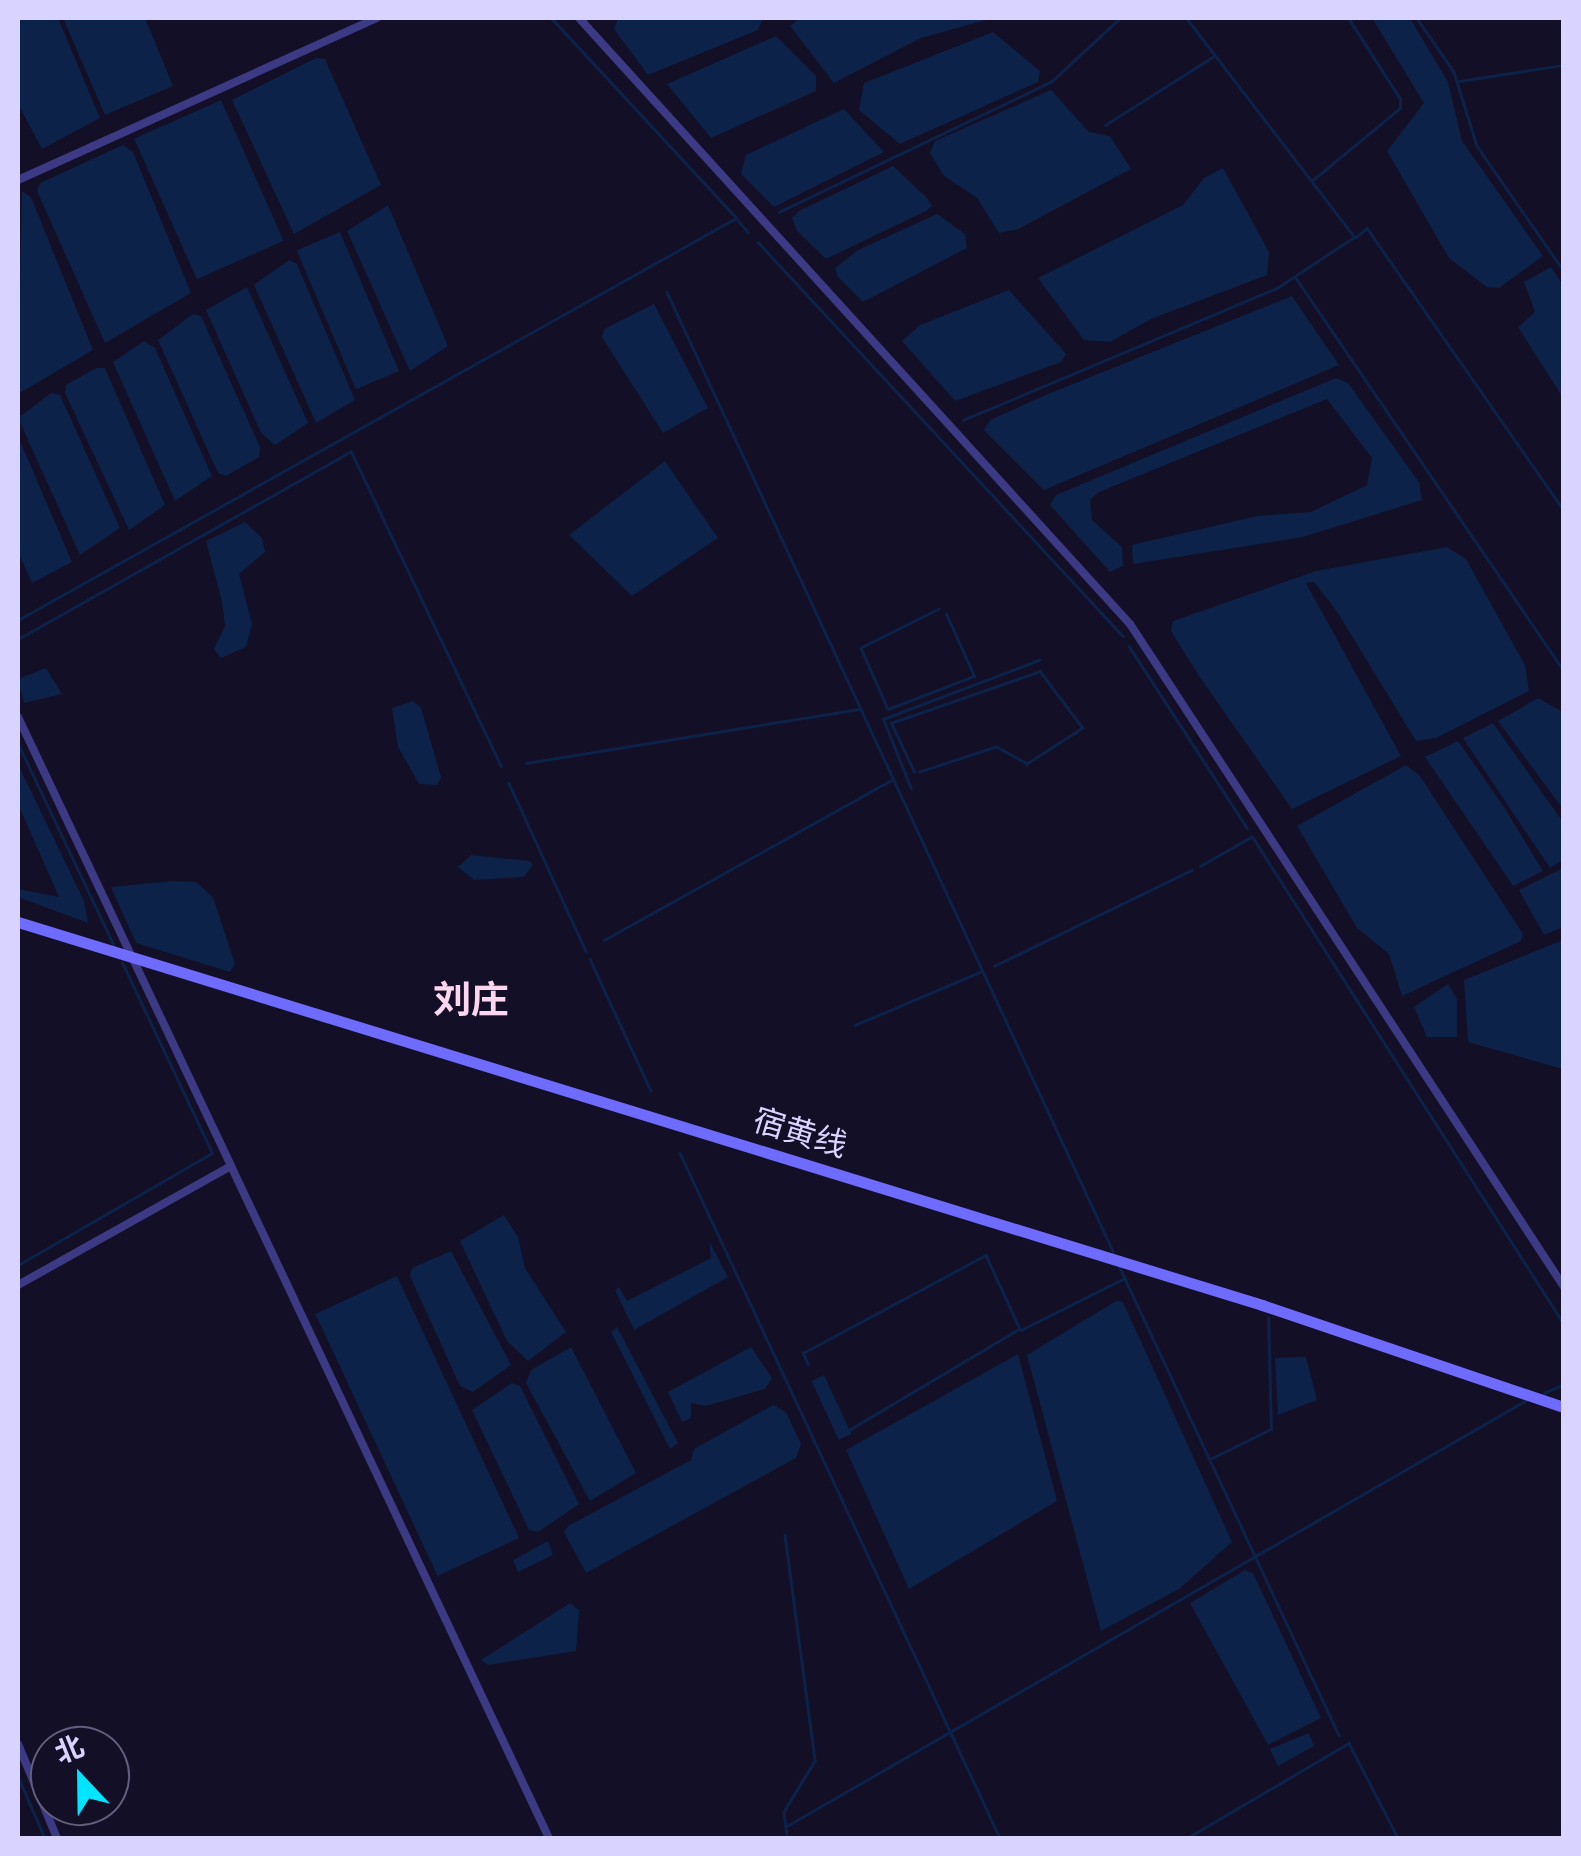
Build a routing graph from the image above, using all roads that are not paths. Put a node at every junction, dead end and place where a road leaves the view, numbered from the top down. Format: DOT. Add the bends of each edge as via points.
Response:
graph roads {
  1 [pos="378,18"];
  2 [pos="579,18"];
  3 [pos="18,180"];
  4 [pos="18,717"];
  5 [pos="18,922"];
  6 [pos="136,960"];
  7 [pos="231,1166"];
  8 [pos="18,1282"];
  9 [pos="1564,1287"];
  10 [pos="1564,1407"];
  11 [pos="18,1744"];
  12 [pos="57,1838"];
  13 [pos="549,1838"];
  1 -- 3 [label="street"];
  2 -- 9 [label="street" via="1130,624"];
  4 -- 6 [label="street"];
  5 -- 6 [label="main road, 宿黄线"];
  6 -- 7 [label="street"];
  6 -- 10 [label="main road, 宿黄线" via="1242,1298"];
  7 -- 8 [label="street"];
  7 -- 13 [label="street"];
  11 -- 12 [label="street"];
}
